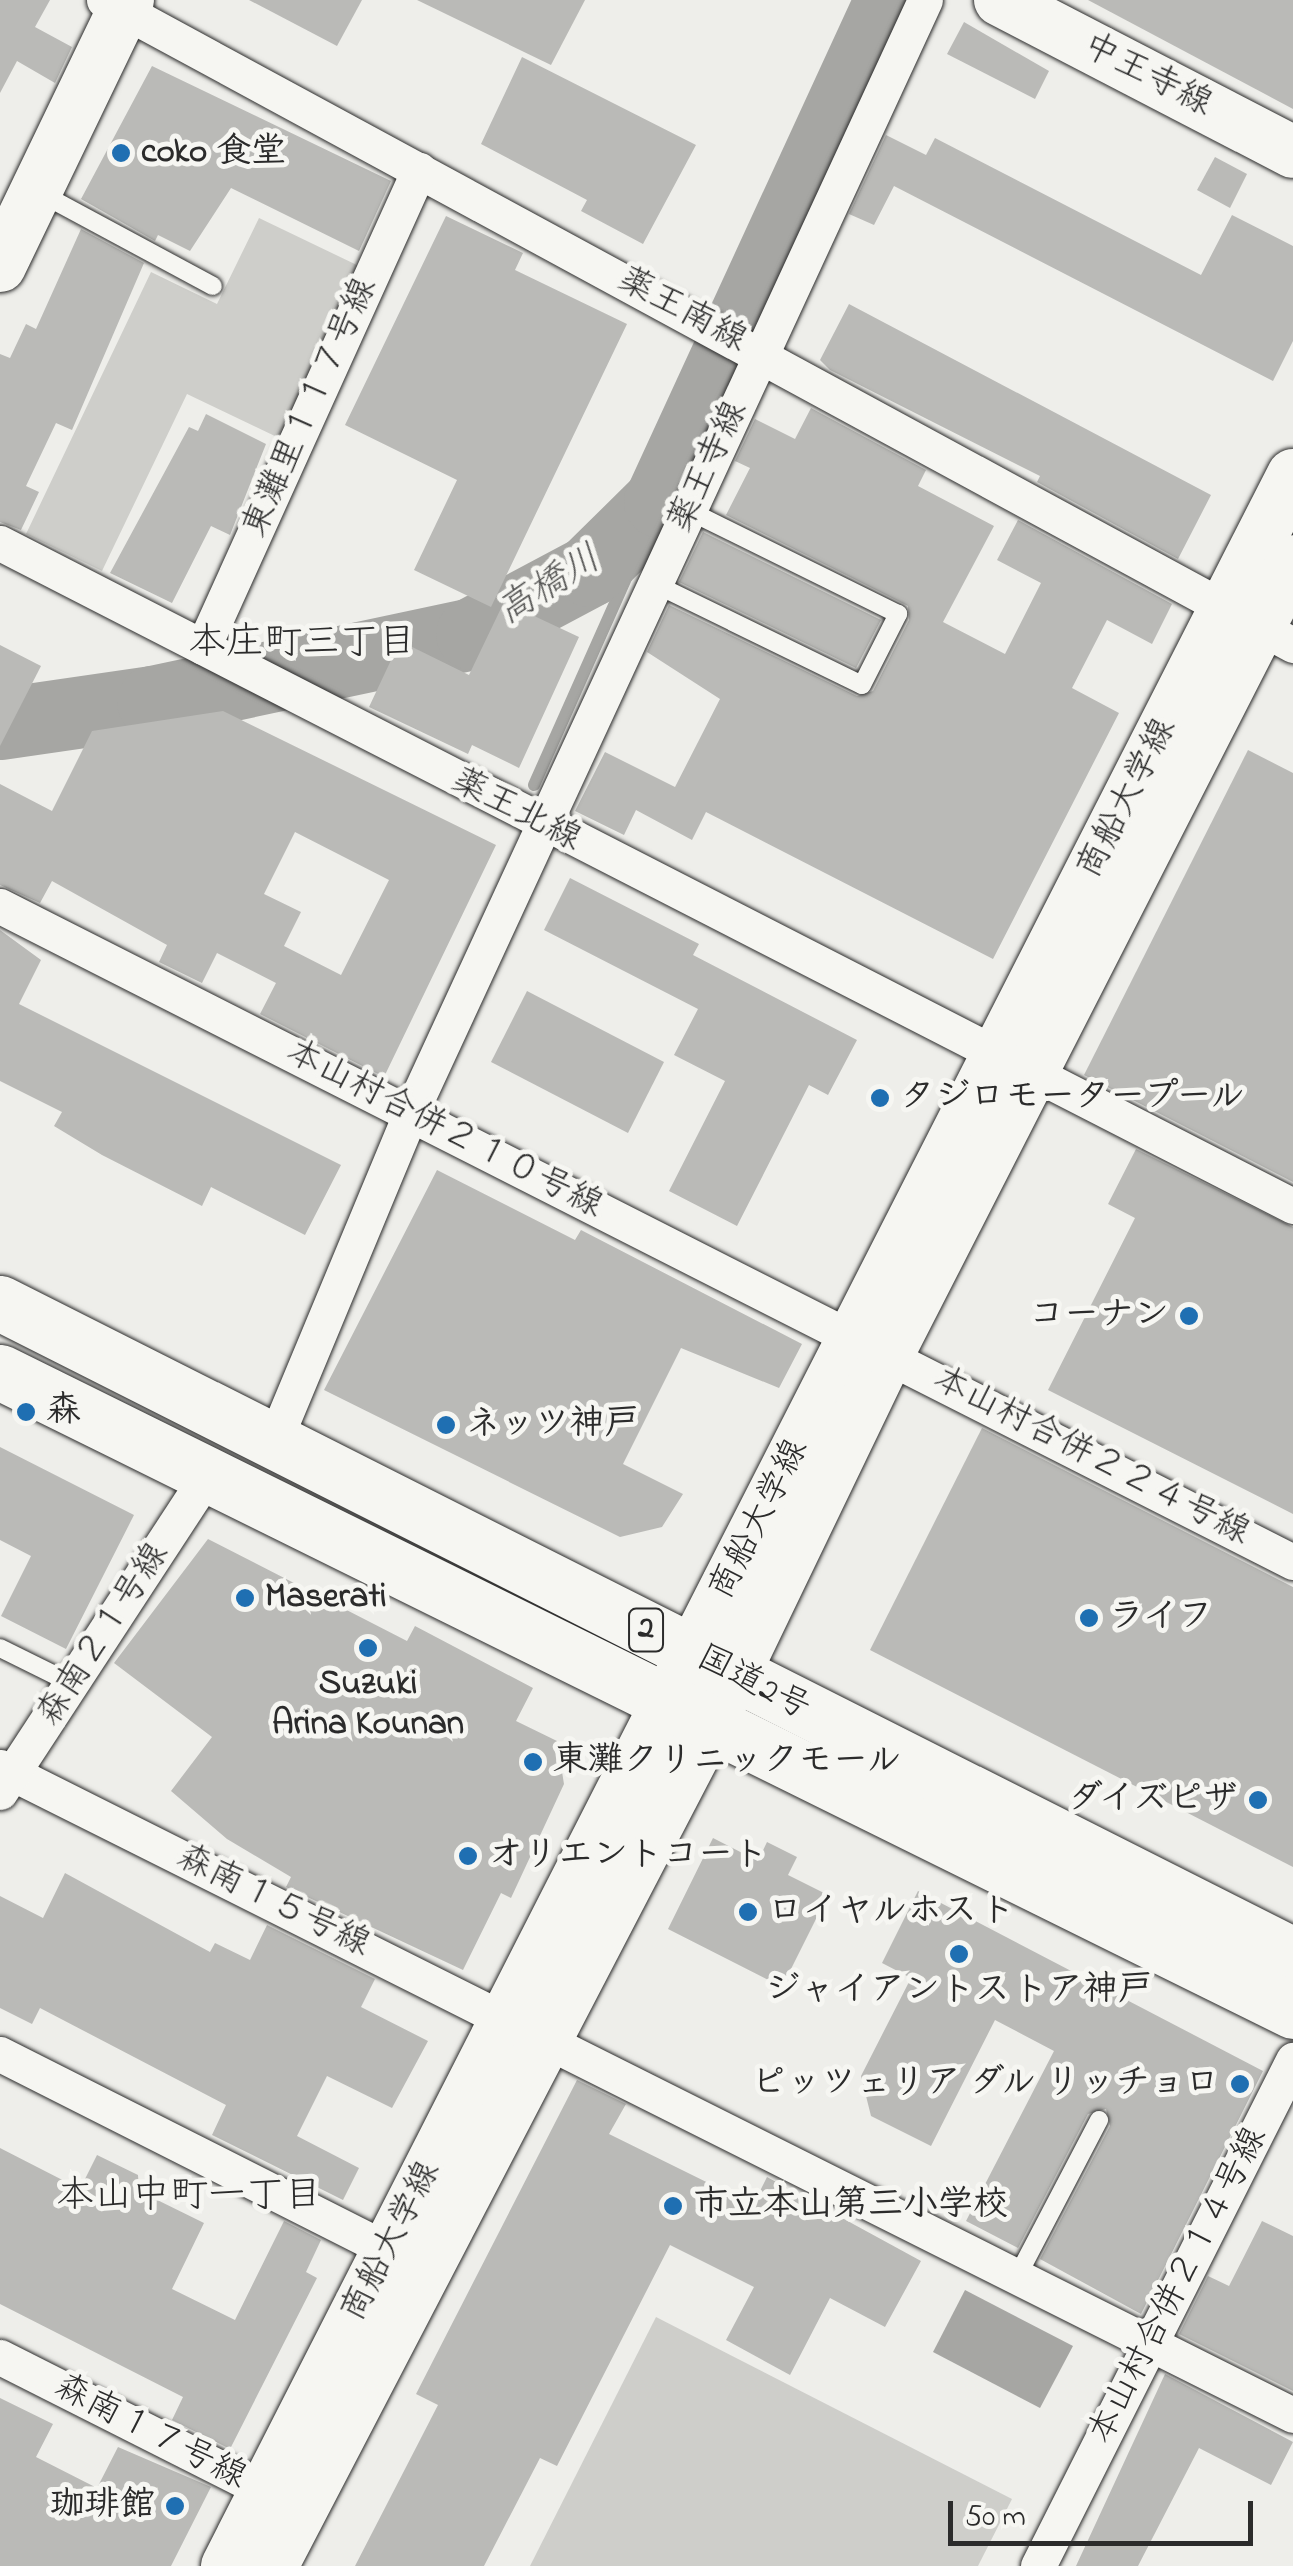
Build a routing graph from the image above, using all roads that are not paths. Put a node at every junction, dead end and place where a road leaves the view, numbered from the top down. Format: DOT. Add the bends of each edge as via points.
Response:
graph roads {
  1 [pos="925,0"];
  2 [pos="1000,0"];
  3 [pos="118,3"];
  4 [pos="1293,152"];
  5 [pos="420,170"];
  6 [pos="35,190"];
  7 [pos="0,266"];
  8 [pos="213,286"];
  9 [pos="756,351"];
  10 [pos="1293,475"];
  11 [pos="688,510"];
  12 [pos="0,543"];
  13 [pos="1293,561"];
  14 [pos="655,584"];
  15 [pos="1259,626"];
  16 [pos="203,647"];
  17 [pos="544,826"];
  18 [pos="0,906"];
  19 [pos="1016,1064"];
  20 [pos="410,1114"];
  21 [pos="1293,1206"];
  22 [pos="0,1303"];
  23 [pos="872,1344"];
  24 [pos="0,1372"];
  25 [pos="275,1439"];
  26 [pos="206,1477"];
  27 [pos="1293,1562"];
  28 [pos="0,1648"];
  29 [pos="75,1685"];
  30 [pos="702,1686"];
  31 [pos="4,1778"];
  32 [pos="1293,1955"];
  33 [pos="1293,2011"];
  34 [pos="526,2027"];
  35 [pos="0,2054"];
  36 [pos="1293,2060"];
  37 [pos="1098,2120"];
  38 [pos="405,2258"];
  39 [pos="1018,2275"];
  40 [pos="1152,2343"];
  41 [pos="0,2357"];
  42 [pos="1293,2415"];
  43 [pos="283,2500"];
  44 [pos="227,2566"];
  45 [pos="272,2566"];
  46 [pos="1038,2566"];
  1 -- 9 [label="street, 薬王寺線"];
  2 -- 4 [label="street, 中王寺線"];
  3 -- 5 [label="street, 薬王南線"];
  3 -- 6 [label="street"];
  5 -- 9 [label="street, 薬王南線"];
  5 -- 16 [label="street, 東灘里１１７号線"];
  6 -- 7 [label="street"];
  6 -- 8 [label="lane"];
  9 -- 11 [label="street, 薬王寺線"];
  9 -- 15 [label="street, 薬王南線"];
  10 -- 15 [label="street, 商船大学線"];
  11 -- 14 [label="street, 薬王寺線"];
  11 -- 14 [label="lane" via="898,614 862,685"];
  12 -- 16 [label="street, 薬王北線"];
  13 -- 15 [label="street, 商船大学線"];
  14 -- 17 [label="street, 薬王寺線"];
  15 -- 19 [label="street, 商船大学線"];
  16 -- 17 [label="street, 薬王北線"];
  17 -- 19 [label="street, 薬王北線"];
  17 -- 20 [label="street, 薬王寺線"];
  18 -- 20 [label="street, 本山村合併２１０号線"];
  19 -- 21 [label="street, 薬王北線"];
  19 -- 23 [label="street, 商船大学線"];
  20 -- 23 [label="street, 本山村合併２１０号線"];
  20 -- 25 [label="street, 薬王寺線"];
  22 -- 25 [label="highway, 国道2号 / 2"];
  23 -- 27 [label="street, 本山村合併２２４号線"];
  23 -- 30 [label="street, 商船大学線"];
  24 -- 26 [label="highway, 国道2号 / 2"];
  25 -- 30 [label="highway, 国道2号 / 2"];
  26 -- 29 [label="street, 森南２１号線"];
  26 -- 30 [label="highway, 国道2号 / 2"];
  28 -- 29 [label="lane"];
  29 -- 31 [label="street, 森南２１号線"];
  30 -- 32 [label="highway, 国道2号 / 2"];
  30 -- 33 [label="highway, 国道2号 / 2"];
  30 -- 34 [label="street, 商船大学線"];
  31 -- 34 [label="street, 森南１５号線"];
  34 -- 38 [label="street, 商船大学線"];
  34 -- 39 [label="street, 森南１５号線"];
  35 -- 38 [label="street"];
  36 -- 40 [label="street, 本山村合併２１４号線"];
  37 -- 39 [label="lane"];
  38 -- 43 [label="street, 商船大学線"];
  39 -- 40 [label="street, 森南１５号線"];
  40 -- 42 [label="street, 森南１５号線"];
  40 -- 46 [label="street, 本山村合併２１４号線"];
  41 -- 43 [label="street, 森南１７号線"];
  43 -- 44 [label="street, 商船大学線"];
  43 -- 45 [label="street, 商船大学線"];
}
